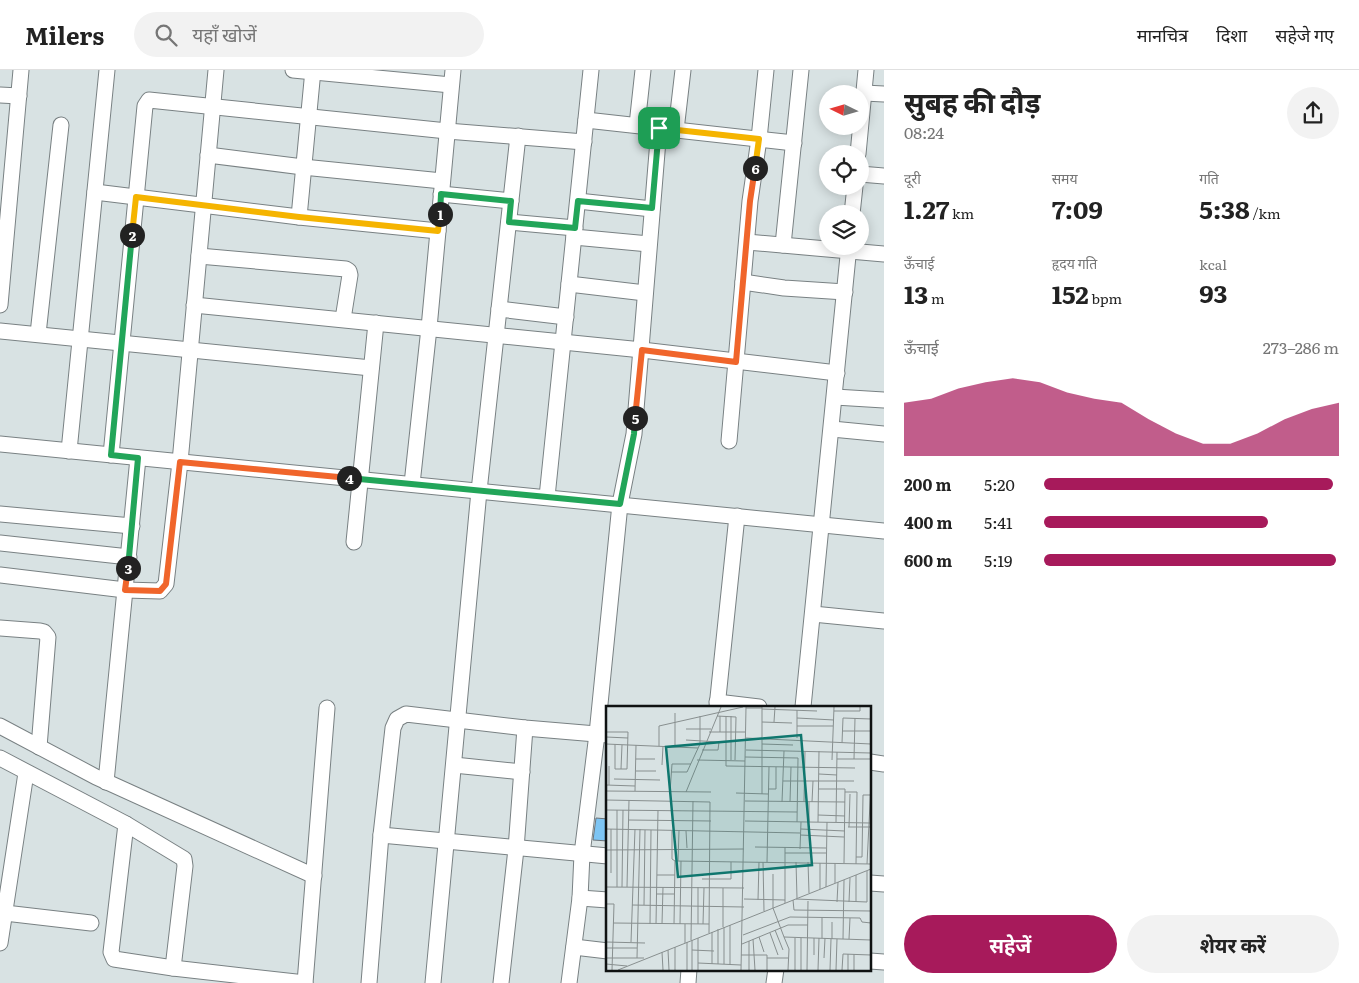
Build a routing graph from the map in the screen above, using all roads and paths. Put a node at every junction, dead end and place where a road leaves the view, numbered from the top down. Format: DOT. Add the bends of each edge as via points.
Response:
graph roads {
  1 [pos="22,70"];
  2 [pos="107,70"];
  3 [pos="216,70"];
  4 [pos="293,70"];
  5 [pos="591,70"];
  6 [pos="643,70"];
  7 [pos="683,70"];
  8 [pos="766,70"];
  9 [pos="801,70"];
  10 [pos="866,70"];
  11 [pos="312,71"];
  12 [pos="452,77"];
  13 [pos="865,85"];
  14 [pos="869,93"];
  15 [pos="0,94"];
  16 [pos="884,94"];
  17 [pos="19,96"];
  18 [pos="213,107"];
  19 [pos="307,117"];
  20 [pos="586,120"];
  21 [pos="61,125"];
  22 [pos="636,126"];
  23 [pos="659,128"];
  24 [pos="676,130"];
  25 [pos="447,131"];
  26 [pos="518,136"];
  27 [pos="759,139"];
  28 [pos="584,142"];
  29 [pos="794,143"];
  30 [pos="208,155"];
  31 [pos="303,167"];
  32 [pos="869,175"];
  33 [pos="884,176"];
  34 [pos="442,188"];
  35 [pos="95,192"];
  36 [pos="136,197"];
  37 [pos="511,201"];
  38 [pos="578,201"];
  39 [pos="204,206"];
  40 [pos="652,208"];
  41 [pos="299,217"];
  42 [pos="509,222"];
  43 [pos="438,231"];
  44 [pos="574,233"];
  45 [pos="747,242"];
  46 [pos="649,244"];
  47 [pos="783,245"];
  48 [pos="819,247"];
  49 [pos="869,252"];
  50 [pos="884,254"];
  51 [pos="848,255"];
  52 [pos="199,256"];
  53 [pos="743,282"];
  54 [pos="569,284"];
  55 [pos="845,292"];
  56 [pos="645,293"];
  57 [pos="194,304"];
  58 [pos="0,305"];
  59 [pos="499,310"];
  60 [pos="566,317"];
  61 [pos="344,320"];
  62 [pos="376,323"];
  63 [pos="429,328"];
  64 [pos="0,331"];
  65 [pos="38,334"];
  66 [pos="497,334"];
  67 [pos="80,338"];
  68 [pos="122,342"];
  69 [pos="563,343"];
  70 [pos="190,349"];
  71 [pos="642,350"];
  72 [pos="736,362"];
  73 [pos="372,368"];
  74 [pos="837,372"];
  75 [pos="835,396"];
  76 [pos="884,400"];
  77 [pos="832,429"];
  78 [pos="884,434"];
  79 [pos="729,441"];
  80 [pos="0,444"];
  81 [pos="69,451"];
  82 [pos="111,455"];
  83 [pos="138,458"];
  84 [pos="180,462"];
  85 [pos="360,479"];
  86 [pos="412,484"];
  87 [pos="479,491"];
  88 [pos="547,497"];
  89 [pos="620,504"];
  90 [pos="0,514"];
  91 [pos="737,516"];
  92 [pos="823,525"];
  93 [pos="132,526"];
  94 [pos="884,531"];
  95 [pos="354,542"];
  96 [pos="0,543"];
  97 [pos="129,557"];
  98 [pos="0,575"];
  99 [pos="125,590"];
  100 [pos="813,614"];
  101 [pos="884,621"];
  102 [pos="0,628"];
  103 [pos="717,704"];
  104 [pos="745,706"];
  105 [pos="803,706"];
  106 [pos="328,708"];
  107 [pos="458,720"];
  108 [pos="0,726"];
  109 [pos="525,728"];
  110 [pos="602,735"];
  111 [pos="39,748"];
  112 [pos="0,758"];
  113 [pos="454,765"];
  114 [pos="522,772"];
  115 [pos="26,773"];
  116 [pos="106,782"];
  117 [pos="126,824"];
  118 [pos="381,835"];
  119 [pos="447,842"];
  120 [pos="516,849"];
  121 [pos="582,854"];
  122 [pos="606,856"];
  123 [pos="314,876"];
  124 [pos="580,898"];
  125 [pos="606,900"];
  126 [pos="2,922"];
  127 [pos="91,923"];
  128 [pos="0,942"];
  129 [pos="574,947"];
  130 [pos="606,951"];
  131 [pos="173,968"];
  132 [pos="689,970"];
  133 [pos="305,983"];
  134 [pos="369,983"];
  135 [pos="433,983"];
  136 [pos="501,983"];
  137 [pos="569,983"];
  138 [pos="688,983"];
  1 -- 17 [label="street"];
  2 -- 35 [label="street"];
  3 -- 18 [label="street"];
  4 -- 11 [label="street"];
  5 -- 20 [label="street"];
  6 -- 22 [label="street"];
  7 -- 24 [label="street"];
  8 -- 27 [label="street"];
  9 -- 29 [label="street"];
  10 -- 13 [label="street"];
  11 -- 12 [label="street"];
  11 -- 19 [label="street"];
  12 -- 25 [label="street"];
  14 -- 16 [label="street"];
  15 -- 17 [label="street"];
  17 -- 58 [label="street"];
  18 -- 19 [label="street"];
  18 -- 30 [label="street"];
  18 -- 36 [label="street" via="146,102"];
  19 -- 25 [label="street"];
  19 -- 31 [label="street"];
  20 -- 22 [label="street"];
  20 -- 28 [label="street"];
  21 -- 65 [label="street"];
  22 -- 23 [label="street"];
  23 -- 24 [label="street"];
  23 -- 40 [label="street"];
  24 -- 27 [label="street"];
  25 -- 26 [label="street"];
  25 -- 34 [label="street"];
  26 -- 28 [label="street"];
  26 -- 37 [label="street"];
  27 -- 29 [label="street"];
  27 -- 45 [label="street"];
  28 -- 38 [label="street"];
  29 -- 47 [label="street"];
  30 -- 31 [label="street"];
  30 -- 39 [label="street"];
  31 -- 34 [label="street"];
  31 -- 41 [label="street"];
  32 -- 33 [label="street"];
  34 -- 37 [label="street"];
  34 -- 43 [label="street"];
  35 -- 36 [label="street"];
  35 -- 67 [label="street"];
  36 -- 39 [label="street"];
  36 -- 68 [label="street"];
  37 -- 42 [label="street"];
  38 -- 40 [label="street"];
  38 -- 44 [label="street"];
  39 -- 41 [label="street"];
  39 -- 52 [label="street"];
  40 -- 46 [label="street"];
  41 -- 43 [label="street"];
  42 -- 44 [label="street"];
  42 -- 59 [label="street"];
  43 -- 63 [label="street"];
  44 -- 46 [label="street"];
  44 -- 54 [label="street"];
  45 -- 47 [label="street"];
  45 -- 53 [label="street"];
  46 -- 56 [label="street"];
  47 -- 48 [label="street"];
  49 -- 50 [label="street"];
  51 -- 55 [label="street"];
  52 -- 57 [label="street"];
  52 -- 61 [label="street" via="346,268 350,275"];
  53 -- 55 [label="street"];
  53 -- 72 [label="street"];
  54 -- 56 [label="street"];
  54 -- 60 [label="street"];
  55 -- 74 [label="street"];
  56 -- 71 [label="street"];
  57 -- 61 [label="street"];
  57 -- 70 [label="street"];
  59 -- 60 [label="street"];
  59 -- 66 [label="street"];
  60 -- 69 [label="street"];
  61 -- 62 [label="street"];
  62 -- 63 [label="street"];
  62 -- 73 [label="street"];
  63 -- 66 [label="street"];
  63 -- 86 [label="street"];
  64 -- 65 [label="street"];
  65 -- 67 [label="street"];
  66 -- 69 [label="street"];
  66 -- 87 [label="street"];
  67 -- 68 [label="street"];
  67 -- 81 [label="street"];
  68 -- 70 [label="street"];
  68 -- 82 [label="street"];
  69 -- 71 [label="street"];
  69 -- 88 [label="street"];
  70 -- 73 [label="street"];
  70 -- 84 [label="street"];
  71 -- 72 [label="street"];
  71 -- 89 [label="street" via="634,434"];
  72 -- 74 [label="street"];
  72 -- 79 [label="street"];
  73 -- 85 [label="street"];
  74 -- 75 [label="street"];
  75 -- 76 [label="street"];
  75 -- 77 [label="street"];
  77 -- 78 [label="street"];
  77 -- 92 [label="street"];
  80 -- 81 [label="street"];
  81 -- 82 [label="street"];
  82 -- 83 [label="street"];
  83 -- 84 [label="street"];
  83 -- 93 [label="street"];
  84 -- 85 [label="street"];
  84 -- 99 [label="street" via="166,584 160,591"];
  85 -- 86 [label="street"];
  85 -- 95 [label="street"];
  86 -- 87 [label="street"];
  87 -- 88 [label="street"];
  87 -- 107 [label="street"];
  88 -- 89 [label="street"];
  89 -- 91 [label="street"];
  89 -- 110 [label="street"];
  90 -- 93 [label="street"];
  91 -- 92 [label="street"];
  91 -- 103 [label="street"];
  92 -- 94 [label="street"];
  92 -- 100 [label="street"];
  93 -- 97 [label="street"];
  96 -- 97 [label="street"];
  97 -- 99 [label="street"];
  98 -- 99 [label="street"];
  99 -- 116 [label="street"];
  100 -- 101 [label="street"];
  100 -- 105 [label="street"];
  102 -- 111 [label="street" via="40,631 48,637"];
  103 -- 104 [label="street"];
  106 -- 123 [label="street"];
  107 -- 109 [label="street"];
  107 -- 113 [label="street"];
  107 -- 118 [label="street" via="406,714 397,719 393,728"];
  108 -- 111 [label="street"];
  109 -- 110 [label="street"];
  109 -- 114 [label="street"];
  110 -- 121 [label="street"];
  111 -- 116 [label="street"];
  112 -- 115 [label="street"];
  113 -- 114 [label="street"];
  113 -- 119 [label="street"];
  114 -- 120 [label="street"];
  115 -- 117 [label="street"];
  115 -- 126 [label="street"];
  116 -- 123 [label="street"];
  117 -- 131 [label="street" via="185,862"];
  117 -- 131 [label="street" via="112,956 119,960"];
  118 -- 119 [label="street"];
  118 -- 134 [label="street"];
  119 -- 120 [label="street"];
  119 -- 135 [label="street"];
  120 -- 121 [label="street"];
  120 -- 136 [label="street"];
  121 -- 122 [label="street"];
  121 -- 124 [label="street"];
  123 -- 133 [label="street"];
  124 -- 125 [label="street"];
  124 -- 129 [label="street"];
  126 -- 127 [label="street"];
  126 -- 128 [label="street"];
  129 -- 130 [label="street"];
  129 -- 137 [label="street"];
  131 -- 133 [label="street"];
  132 -- 138 [label="street"];
}
